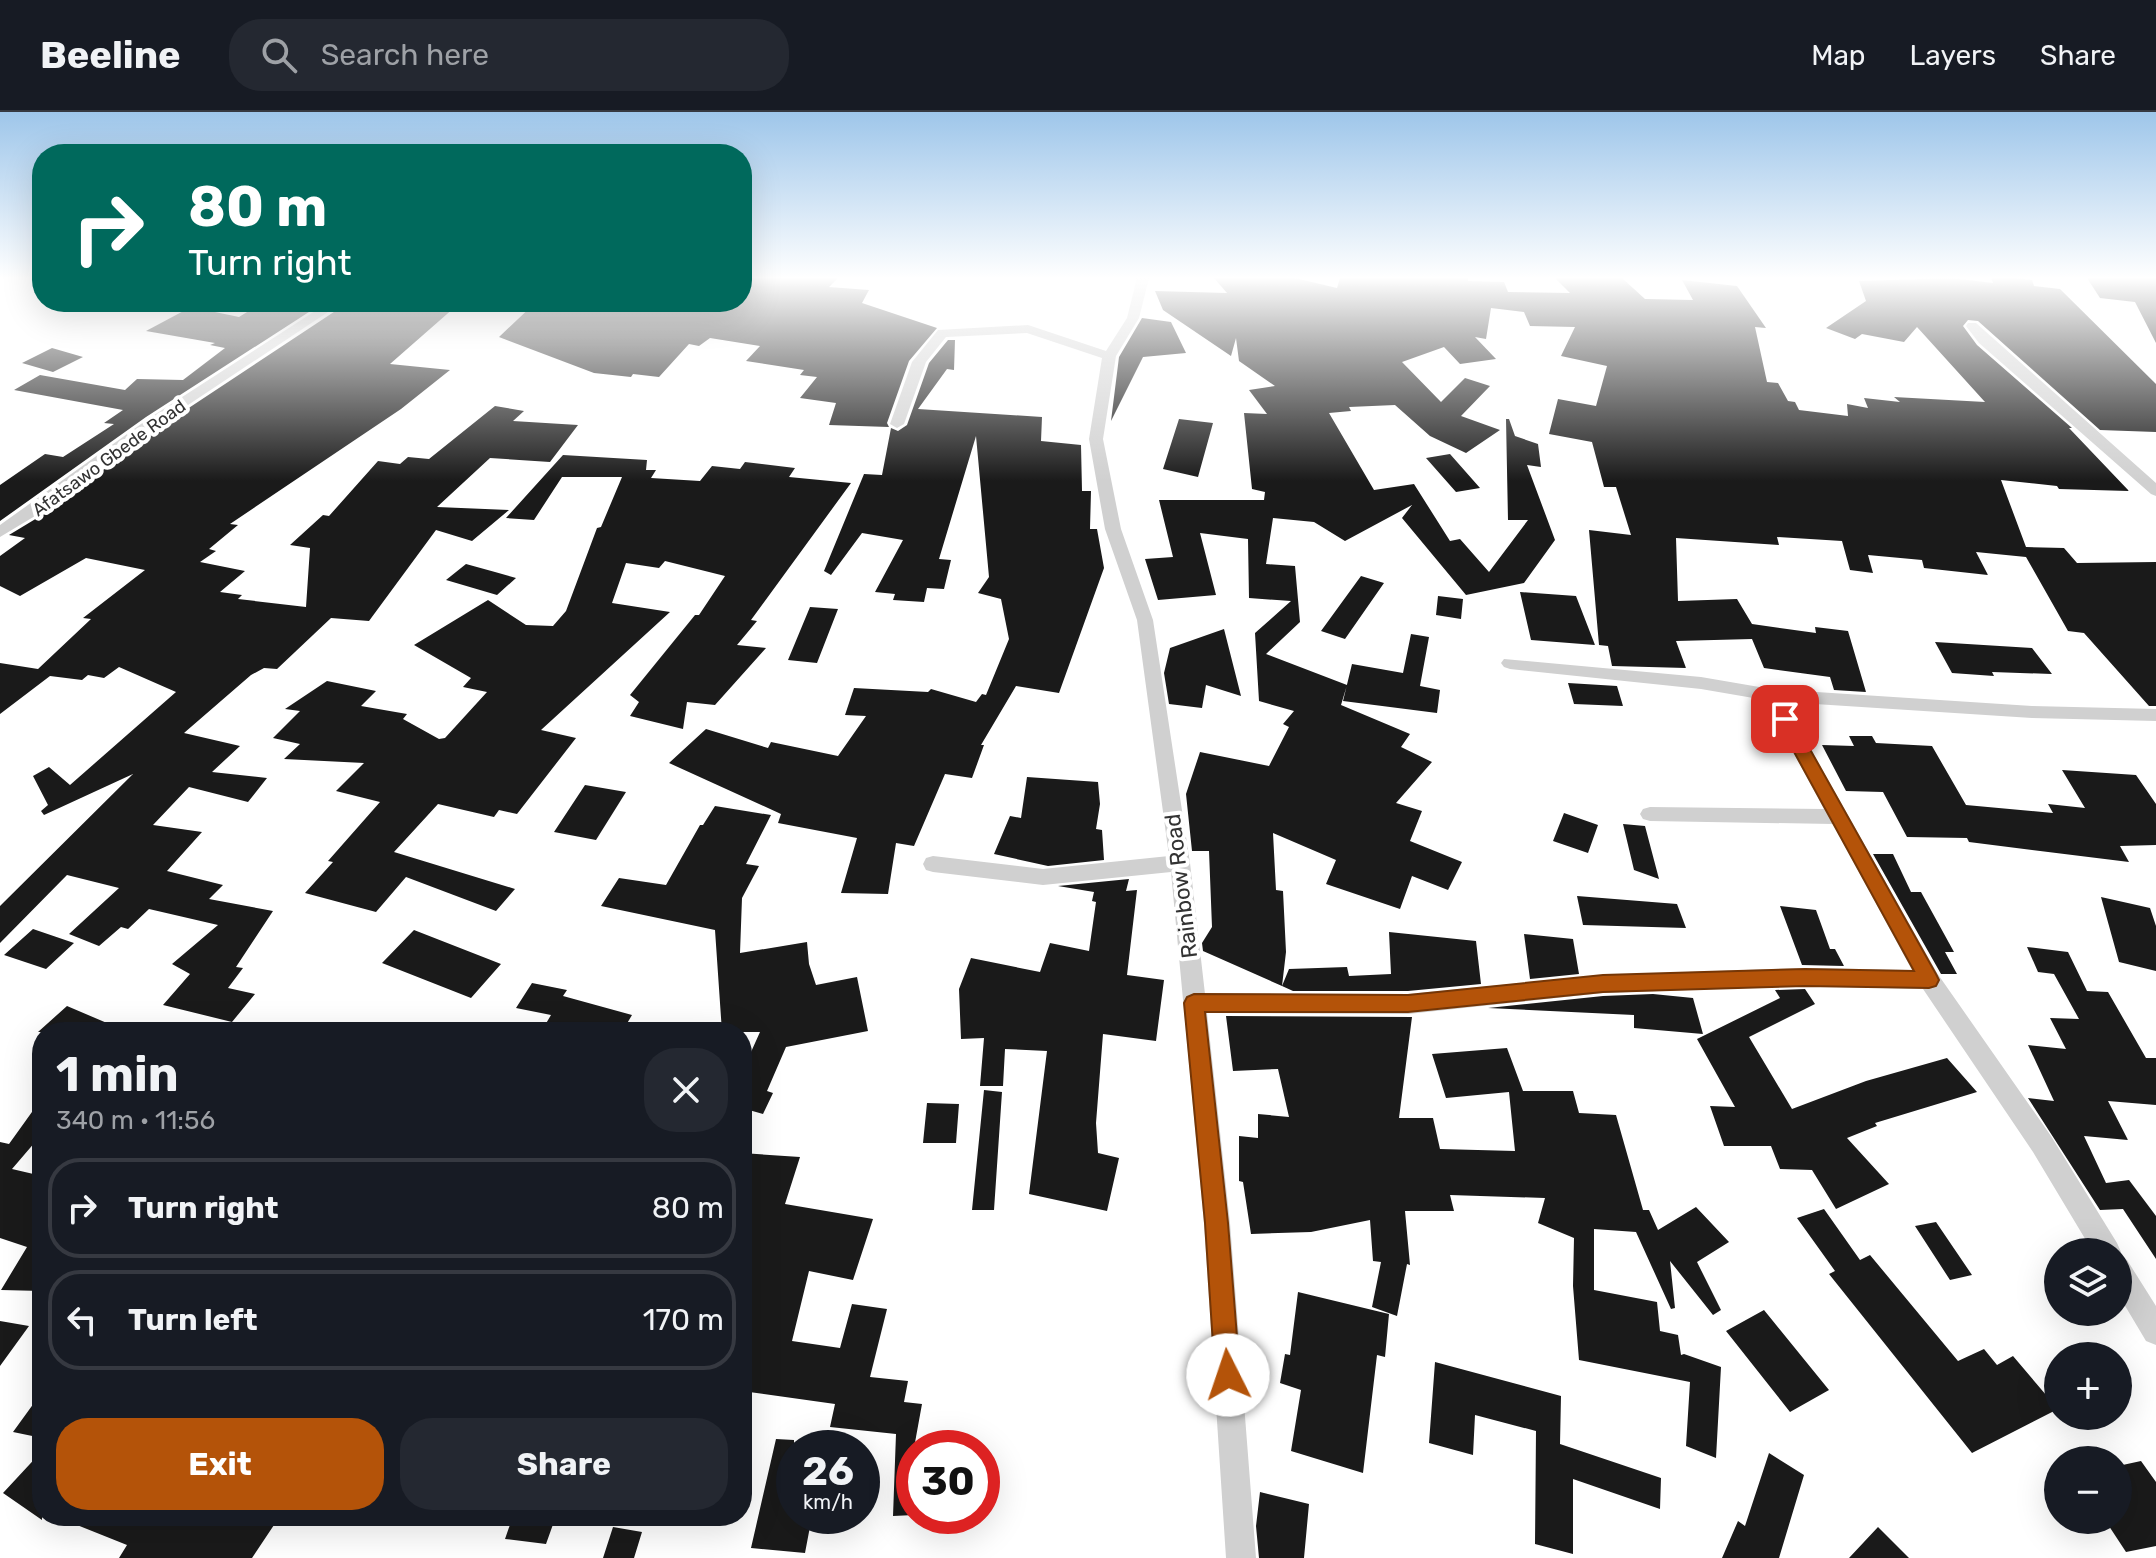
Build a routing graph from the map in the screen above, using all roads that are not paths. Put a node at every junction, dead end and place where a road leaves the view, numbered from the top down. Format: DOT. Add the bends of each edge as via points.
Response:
graph roads {
  1 [pos="274,345"];
  2 [pos="931,345"];
  3 [pos="1077,345"];
  4 [pos="1116,345"];
  5 [pos="1990,345"];
  6 [pos="1109,356"];
  7 [pos="897,424"];
  8 [pos="2156,491"];
  9 [pos="0,532"];
  10 [pos="1510,663"];
  11 [pos="1771,695"];
  12 [pos="2156,715"];
  13 [pos="1650,814"];
  14 [pos="1839,817"];
  15 [pos="1180,863"];
  16 [pos="933,864"];
  17 [pos="1929,980"];
  18 [pos="1194,1003"];
  19 [pos="2099,1238"];
  20 [pos="2132,1292"];
  21 [pos="2156,1331"];
  22 [pos="1241,1558"];
  1 -- 9 [label="street, Afatsawo Gbede Road" via="152,423 35,513"];
  2 -- 7 [label="street" via="910,382"];
  3 -- 6 [label="street"];
  4 -- 6 [label="street, Rainbow Road"];
  5 -- 8 [label="street"];
  6 -- 15 [label="street, Rainbow Road" via="1096,439 1113,529 1145,620"];
  10 -- 11 [label="street"];
  11 -- 12 [label="street"];
  11 -- 14 [label="street"];
  13 -- 14 [label="street"];
  14 -- 17 [label="street"];
  15 -- 16 [label="street" via="1043,877"];
  15 -- 18 [label="street, Rainbow Road"];
  17 -- 18 [label="street" via="1805,977 1603,984 1408,1004"];
  17 -- 19 [label="street"];
  18 -- 22 [label="street, Rainbow Road" via="1217,1223"];
  20 -- 21 [label="street"];
}
